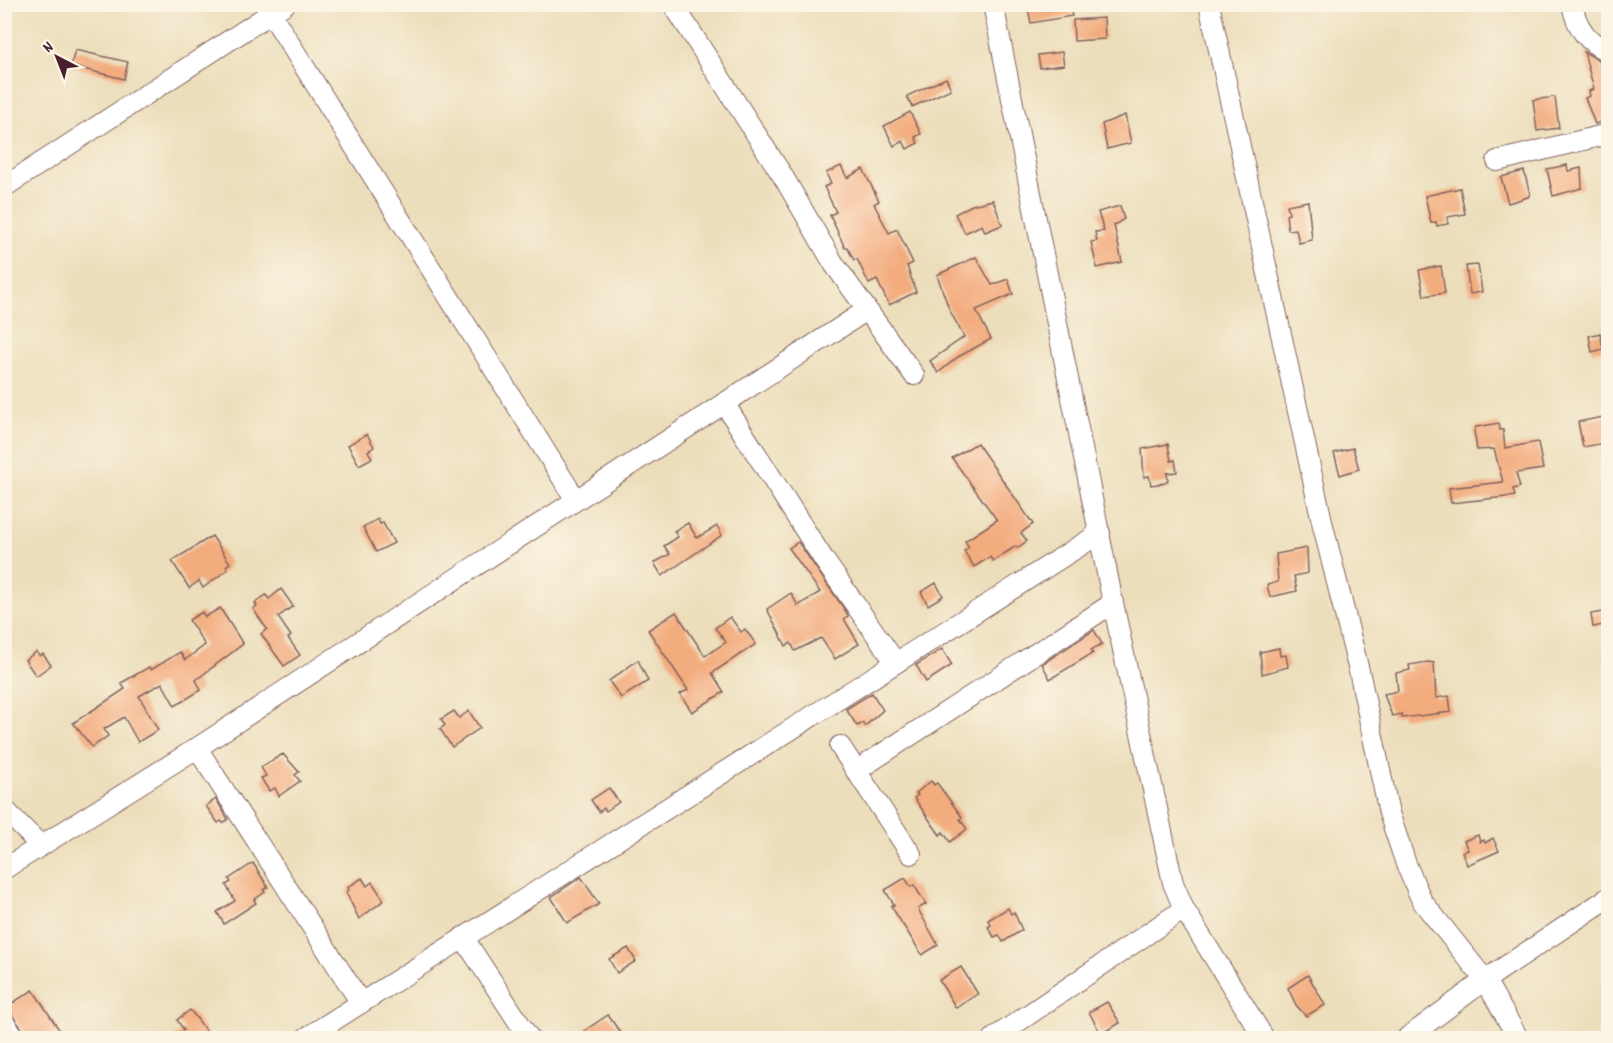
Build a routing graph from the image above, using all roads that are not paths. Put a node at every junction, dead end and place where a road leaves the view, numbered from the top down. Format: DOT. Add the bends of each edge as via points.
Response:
graph roads {
  1 [pos="673,4"];
  2 [pos="993,4"];
  3 [pos="1209,4"];
  4 [pos="1572,4"];
  5 [pos="274,7"];
  6 [pos="1608,51"];
  7 [pos="1608,134"];
  8 [pos="1497,161"];
  9 [pos="4,187"];
  10 [pos="867,310"];
  11 [pos="914,375"];
  12 [pos="723,403"];
  13 [pos="576,500"];
  14 [pos="1100,533"];
  15 [pos="1113,603"];
  16 [pos="896,663"];
  17 [pos="840,746"];
  18 [pos="197,748"];
  19 [pos="856,771"];
  20 [pos="4,809"];
  21 [pos="41,846"];
  22 [pos="911,854"];
  23 [pos="4,869"];
  24 [pos="1608,898"];
  25 [pos="1184,909"];
  26 [pos="463,937"];
  27 [pos="1485,980"];
  28 [pos="361,1003"];
  29 [pos="306,1038"];
  30 [pos="529,1038"];
  31 [pos="994,1038"];
  32 [pos="1264,1038"];
  33 [pos="1407,1038"];
  34 [pos="1518,1038"];
  1 -- 10 [label="street" via="834,264"];
  2 -- 14 [label="street"];
  3 -- 27 [label="street" via="1389,813 1422,901"];
  4 -- 6 [label="street" via="1575,22 1594,46"];
  5 -- 9 [label="street"];
  5 -- 13 [label="street"];
  7 -- 8 [label="street"];
  10 -- 11 [label="street"];
  10 -- 12 [label="street"];
  12 -- 13 [label="street"];
  12 -- 16 [label="street"];
  13 -- 18 [label="street"];
  14 -- 15 [label="street"];
  14 -- 16 [label="street"];
  15 -- 19 [label="street"];
  15 -- 25 [label="street" via="1173,883"];
  16 -- 26 [label="street"];
  17 -- 19 [label="street"];
  18 -- 21 [label="street"];
  18 -- 28 [label="street"];
  19 -- 22 [label="street"];
  20 -- 21 [label="street"];
  21 -- 23 [label="street"];
  24 -- 27 [label="street"];
  25 -- 31 [label="street"];
  25 -- 32 [label="street"];
  26 -- 28 [label="street"];
  26 -- 30 [label="street"];
  27 -- 33 [label="street"];
  27 -- 34 [label="street"];
  28 -- 29 [label="street"];
}
